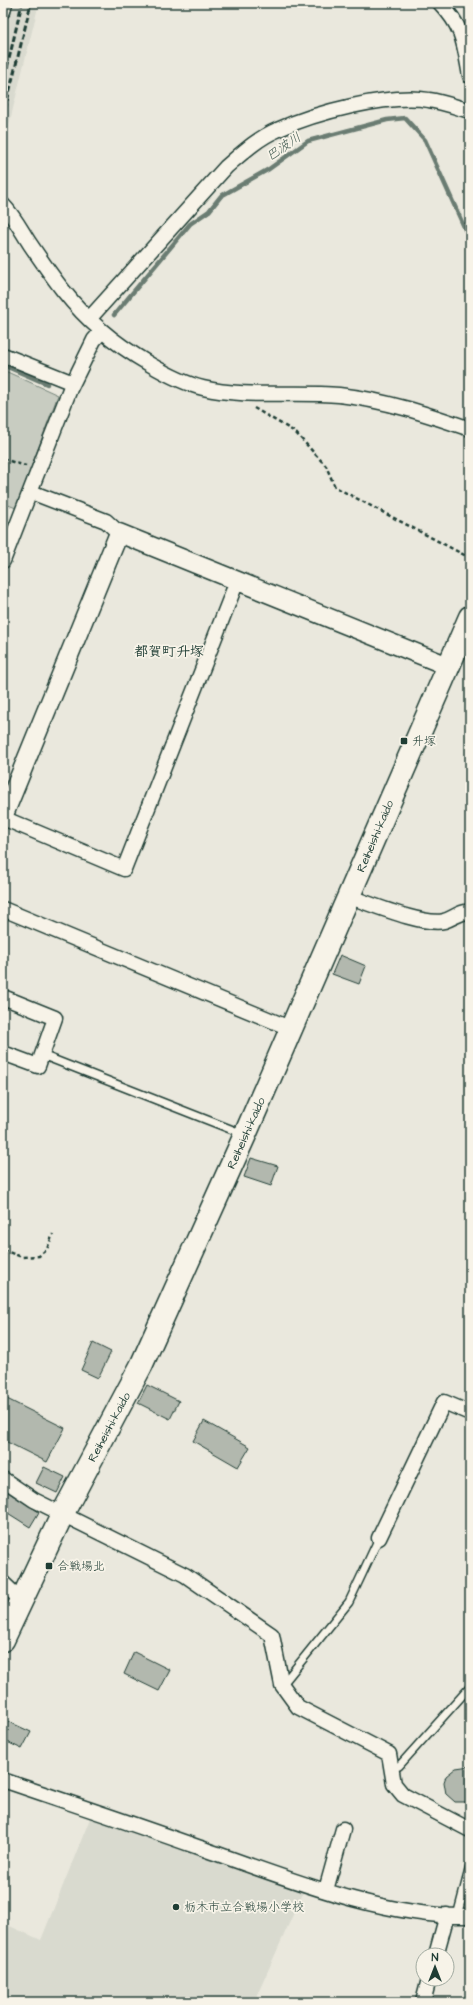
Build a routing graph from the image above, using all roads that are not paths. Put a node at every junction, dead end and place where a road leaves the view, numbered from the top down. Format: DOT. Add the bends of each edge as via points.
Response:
graph roads {
  1 [pos="5,3"];
  2 [pos="440,3"];
  3 [pos="3,11"];
  4 [pos="470,76"];
  5 [pos="470,111"];
  6 [pos="4,207"];
  7 [pos="89,319"];
  8 [pos="102,331"];
  9 [pos="3,355"];
  10 [pos="73,383"];
  11 [pos="470,429"];
  12 [pos="31,492"];
  13 [pos="119,533"];
  14 [pos="3,561"];
  15 [pos="237,581"];
  16 [pos="470,617"];
  17 [pos="448,666"];
  18 [pos="3,817"];
  19 [pos="350,897"];
  20 [pos="3,909"];
  21 [pos="470,911"];
  22 [pos="3,997"];
  23 [pos="292,1029"];
  24 [pos="3,1053"];
  25 [pos="42,1055"];
  26 [pos="245,1135"];
  27 [pos="470,1413"];
  28 [pos="3,1479"];
  29 [pos="63,1513"];
  30 [pos="379,1538"];
  31 [pos="3,1583"];
  32 [pos="22,1601"];
  33 [pos="3,1640"];
  34 [pos="282,1685"];
  35 [pos="470,1686"];
  36 [pos="392,1769"];
  37 [pos="3,1780"];
  38 [pos="342,1829"];
  39 [pos="470,1830"];
  40 [pos="470,1866"];
  41 [pos="326,1890"];
  42 [pos="458,1916"];
  43 [pos="441,1947"];
  44 [pos="427,1987"];
  45 [pos="423,2002"];
  1 -- 3 [label="street"];
  2 -- 4 [label="street" via="452,15 463,36"];
  5 -- 7 [label="street" via="428,100 380,100 304,119 276,130 248,148 226,167"];
  6 -- 7 [label="street" via="65,293"];
  7 -- 8 [label="street"];
  8 -- 10 [label="street" via="94,340"];
  8 -- 11 [label="street" via="163,372 203,388 367,398 431,415"];
  9 -- 10 [label="street"];
  10 -- 12 [label="street"];
  12 -- 13 [label="street" via="106,521"];
  12 -- 14 [label="street"];
  13 -- 15 [label="street"];
  13 -- 18 [label="street"];
  15 -- 17 [label="street"];
  15 -- 18 [label="street" via="124,869"];
  16 -- 17 [label="main road, Reiheishi-kaido"];
  17 -- 19 [label="main road, Reiheishi-kaido"];
  19 -- 21 [label="street" via="411,917 433,921 445,920"];
  19 -- 23 [label="main road, Reiheishi-kaido"];
  20 -- 23 [label="street"];
  22 -- 25 [label="street" via="55,1018"];
  23 -- 26 [label="main road, Reiheishi-kaido"];
  24 -- 25 [label="street" via="38,1066"];
  25 -- 26 [label="lane"];
  26 -- 29 [label="main road, Reiheishi-kaido" via="141,1366"];
  27 -- 30 [label="street" via="444,1402"];
  28 -- 29 [label="street" via="34,1500"];
  29 -- 32 [label="main road, Reiheishi-kaido"];
  29 -- 34 [label="street" via="185,1576 272,1635"];
  30 -- 34 [label="lane" via="349,1602"];
  31 -- 32 [label="street"];
  32 -- 33 [label="main road, Reiheishi-kaido"];
  34 -- 36 [label="street" via="298,1707 389,1754"];
  35 -- 36 [label="lane" via="399,1766"];
  36 -- 39 [label="street" via="394,1784 403,1795"];
  37 -- 41 [label="street"];
  38 -- 41 [label="street"];
  40 -- 42 [label="lane"];
  41 -- 42 [label="street" via="413,1911"];
  42 -- 43 [label="street"];
  44 -- 45 [label="street"];
}
